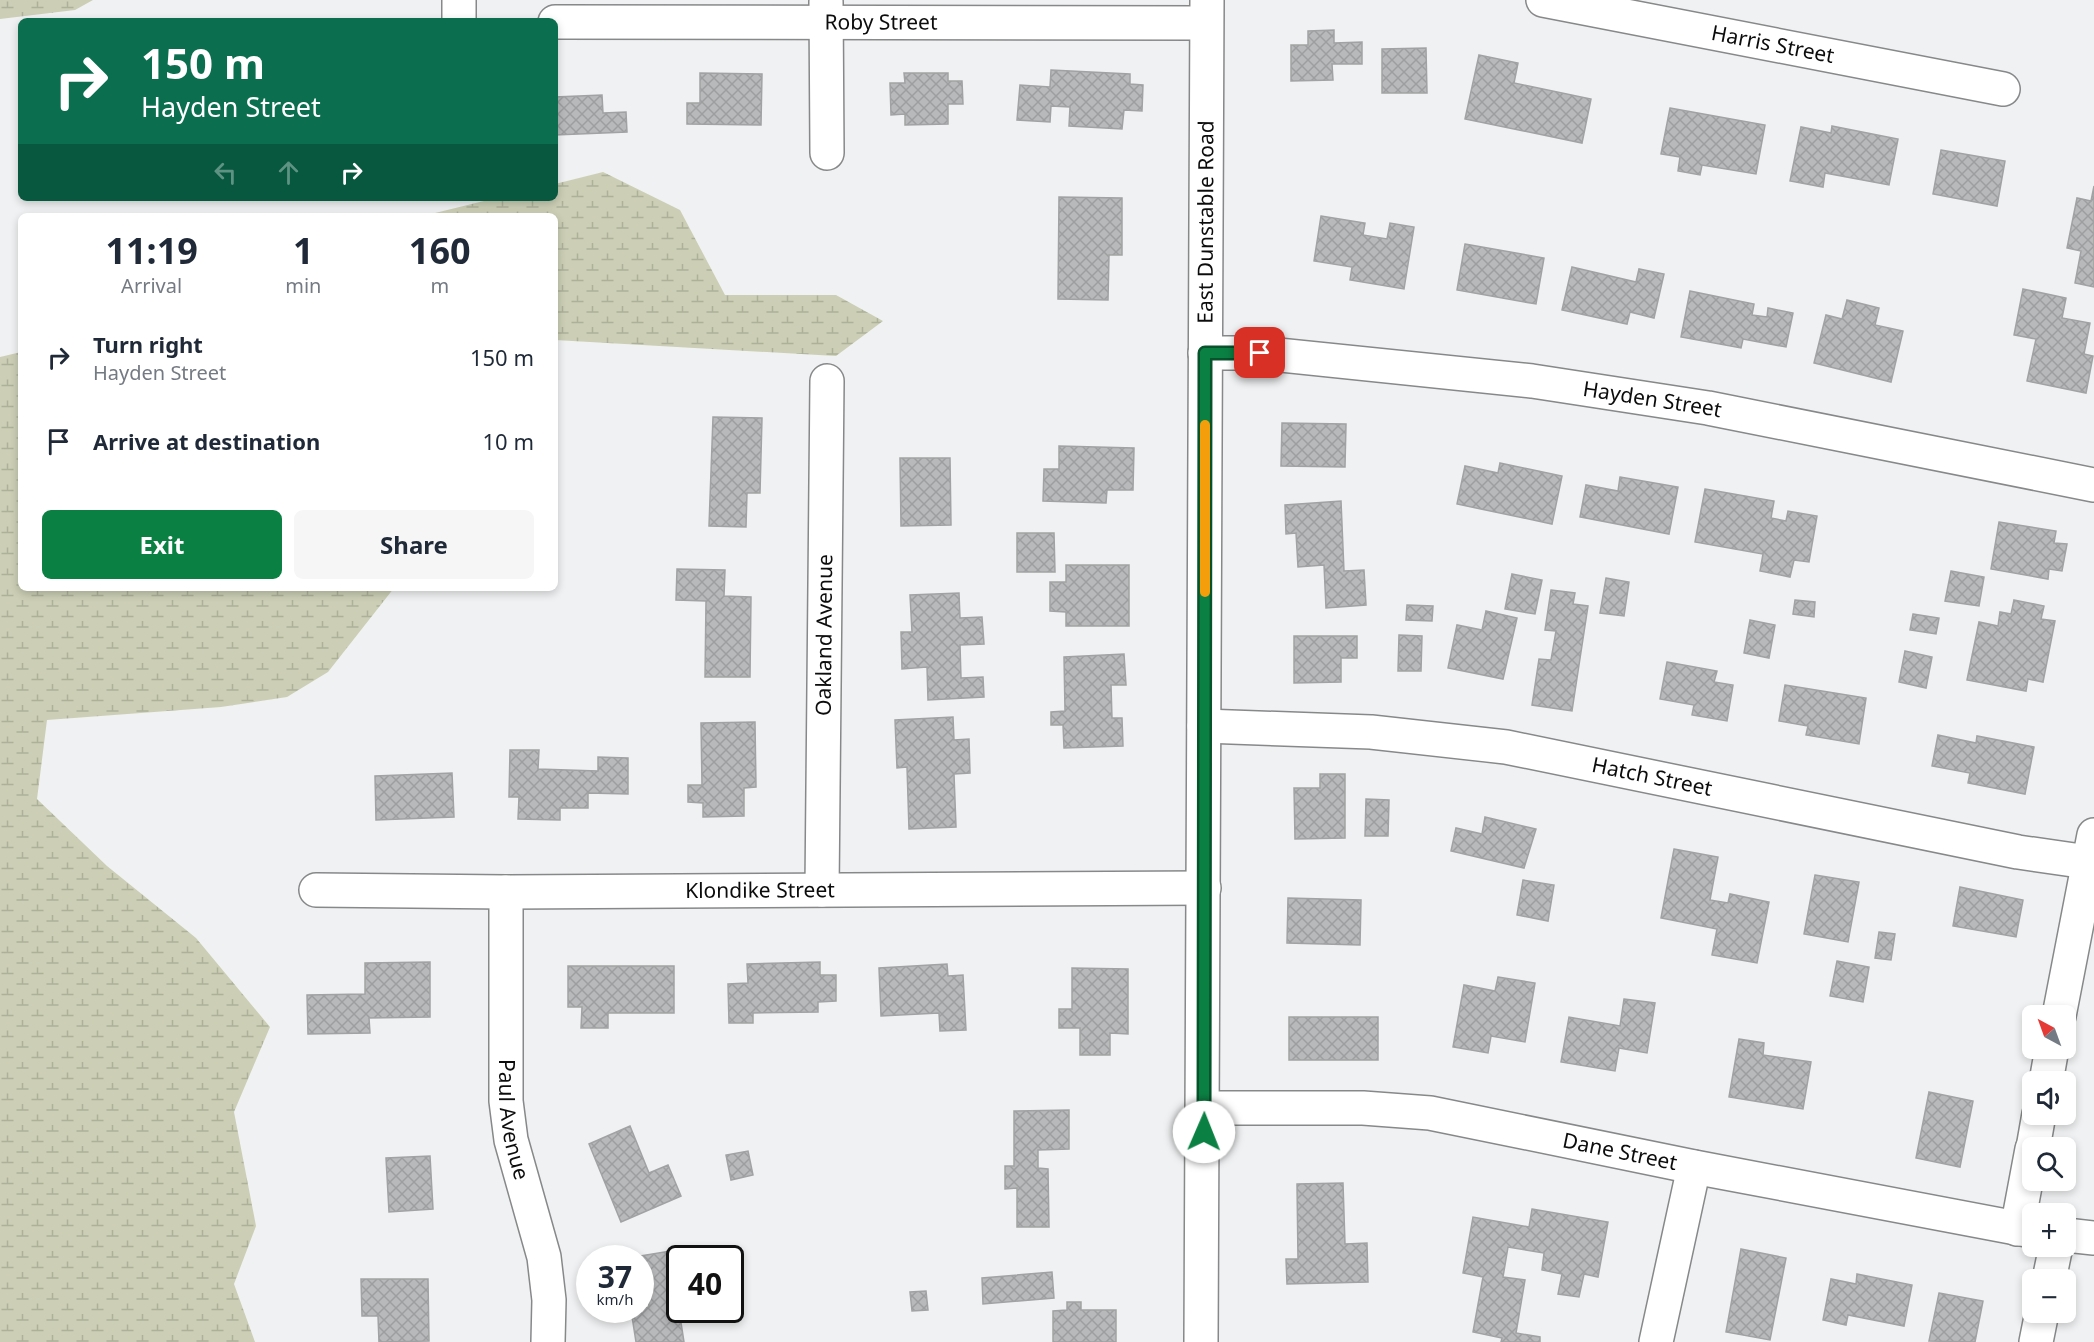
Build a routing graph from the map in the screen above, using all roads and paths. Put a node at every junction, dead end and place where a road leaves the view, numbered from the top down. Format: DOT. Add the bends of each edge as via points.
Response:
graph roads {
  1 [pos="459,0"];
  2 [pos="1542,0"];
  3 [pos="826,11"];
  4 [pos="1207,11"];
  5 [pos="459,18"];
  6 [pos="558,22"];
  7 [pos="2003,89"];
  8 [pos="827,153"];
  9 [pos="1205,353"];
  10 [pos="827,381"];
  11 [pos="2094,485"];
  12 [pos="1204,726"];
  13 [pos="2092,853"];
  14 [pos="1204,888"];
  15 [pos="316,890"];
  16 [pos="822,890"];
  17 [pos="506,892"];
  18 [pos="2061,1005"];
  19 [pos="1204,1108"];
  20 [pos="1694,1167"];
  21 [pos="2022,1229"];
  22 [pos="2076,1236"];
  23 [pos="2094,1238"];
  24 [pos="2040,1323"];
  25 [pos="548,1342"];
  26 [pos="1201,1342"];
  27 [pos="1656,1342"];
  28 [pos="2036,1342"];
  1 -- 5 [label="street"];
  2 -- 7 [label="street, Harris Street"];
  3 -- 4 [label="street, Roby Street"];
  3 -- 6 [label="street, Roby Street"];
  3 -- 8 [label="street"];
  4 -- 9 [label="street, East Dunstable Road"];
  9 -- 11 [label="street, Hayden Street" via="1260,353 1532,381 1708,408"];
  9 -- 12 [label="street, East Dunstable Road"];
  10 -- 16 [label="street, Oakland Avenue"];
  12 -- 13 [label="street, Hatch Street" via="1371,732 1506,747 2018,852"];
  12 -- 14 [label="street, East Dunstable Road"];
  13 -- 18 [label="street"];
  14 -- 16 [label="street, Klondike Street"];
  14 -- 19 [label="street, East Dunstable Road"];
  15 -- 17 [label="street, Klondike Street"];
  16 -- 17 [label="street, Klondike Street"];
  17 -- 25 [label="street, Paul Avenue" via="506,1101 510,1140 544,1257"];
  19 -- 20 [label="street, Dane Street" via="1363,1108 1430,1113"];
  19 -- 26 [label="street, East Dunstable Road"];
  20 -- 21 [label="street, Dane Street"];
  20 -- 27 [label="street"];
  22 -- 23 [label="street"];
  24 -- 28 [label="street"];
}
